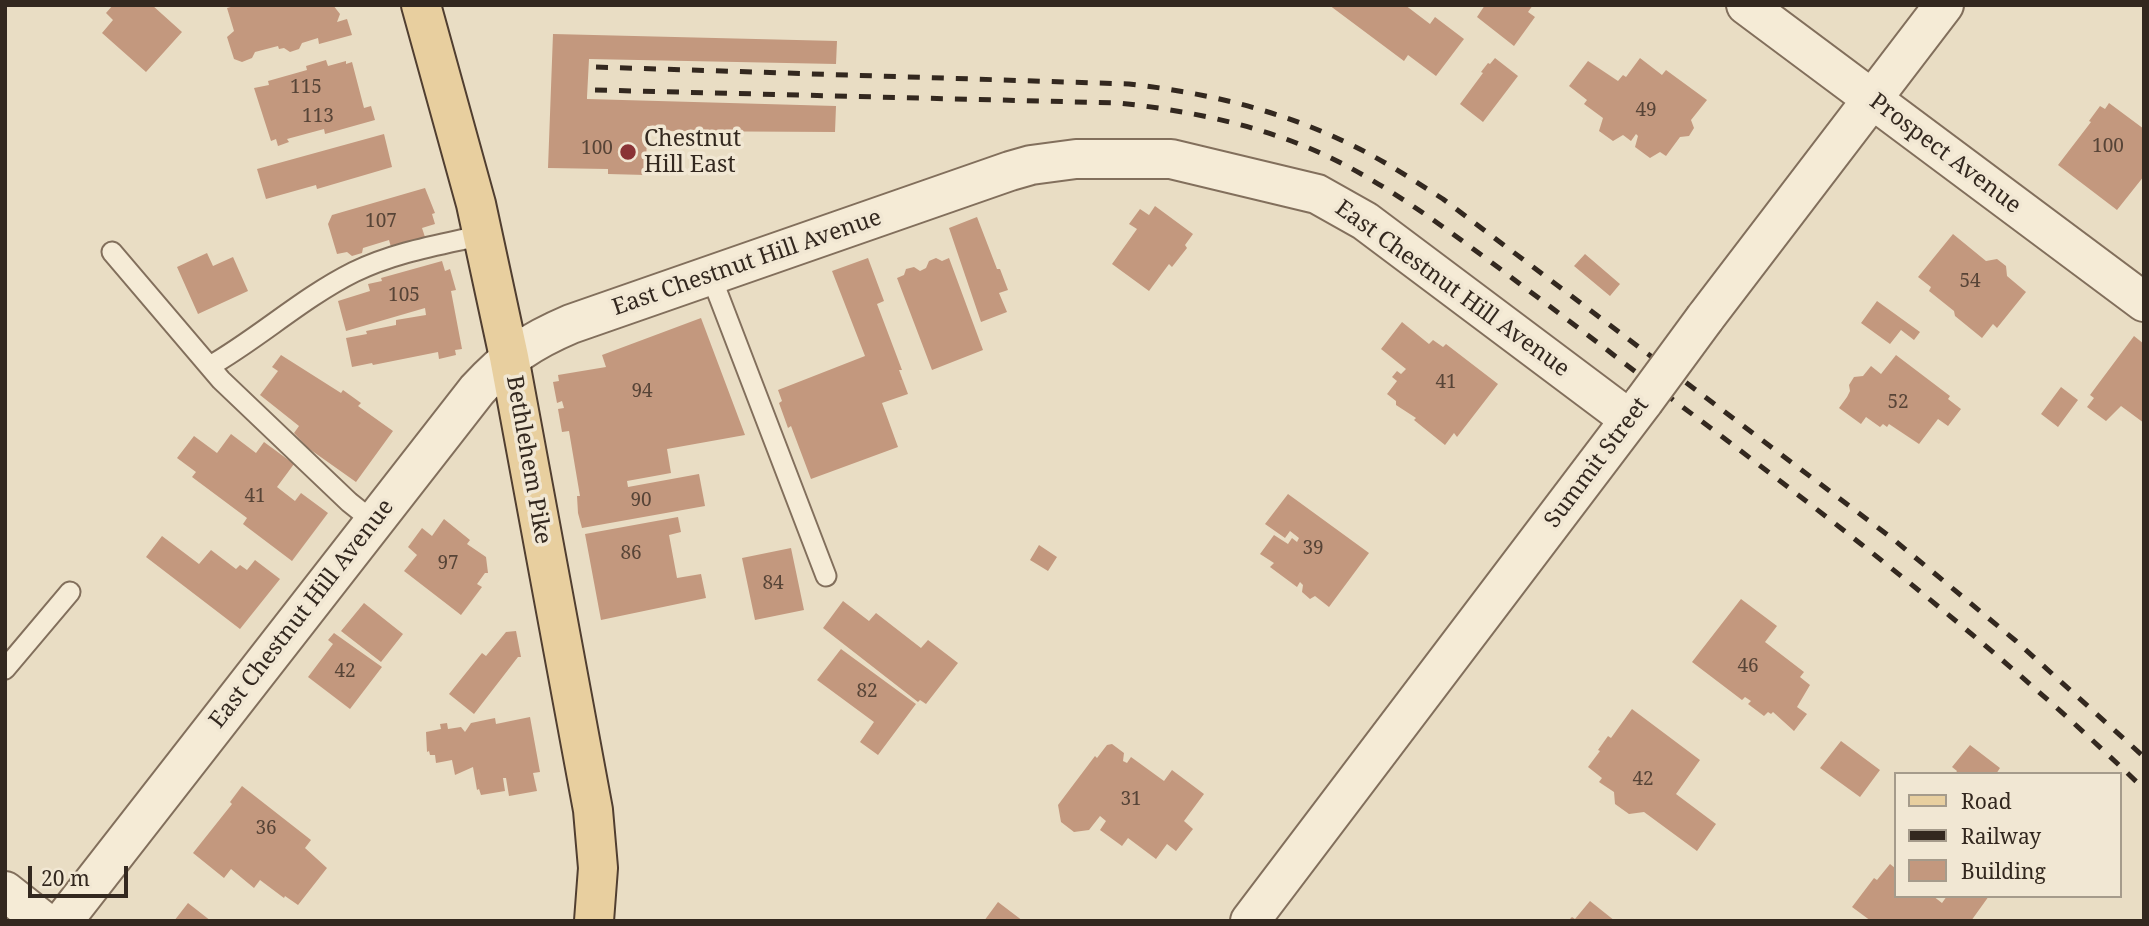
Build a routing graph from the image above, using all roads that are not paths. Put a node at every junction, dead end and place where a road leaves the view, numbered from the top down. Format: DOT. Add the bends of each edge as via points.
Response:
graph roads {
  1 [pos="421,5"];
  2 [pos="1746,5"];
  3 [pos="1944,5"];
  4 [pos="1872,100"];
  5 [pos="483,235"];
  6 [pos="111,252"];
  7 [pos="711,276"];
  8 [pos="2144,302"];
  9 [pos="509,357"];
  10 [pos="209,366"];
  11 [pos="1637,410"];
  12 [pos="374,522"];
  13 [pos="826,576"];
  14 [pos="71,592"];
  15 [pos="5,669"];
  16 [pos="5,891"];
  17 [pos="43,921"];
  18 [pos="63,921"];
  19 [pos="594,921"];
  20 [pos="1250,921"];
  1 -- 5 [label="main road, Bethlehem Pike"];
  2 -- 4 [label="street, Prospect Avenue"];
  3 -- 4 [label="street, Summit Street"];
  4 -- 8 [label="street, Prospect Avenue"];
  4 -- 11 [label="street, Summit Street, bridge"];
  5 -- 9 [label="main road, Bethlehem Pike"];
  5 -- 10 [label="lane" via="406,252 355,272"];
  6 -- 10 [label="lane"];
  7 -- 9 [label="street, East Chestnut Hill Avenue" via="571,324"];
  7 -- 11 [label="street, East Chestnut Hill Avenue" via="1031,165 1076,159 1171,159 1317,194 1365,221"];
  7 -- 13 [label="lane"];
  9 -- 12 [label="street, East Chestnut Hill Avenue" via="477,390"];
  9 -- 19 [label="main road, Bethlehem Pike" via="593,810 598,868"];
  10 -- 12 [label="lane"];
  11 -- 20 [label="street, Summit Street"];
  12 -- 18 [label="street, East Chestnut Hill Avenue"];
  14 -- 15 [label="lane"];
  16 -- 17 [label="street"];
}
